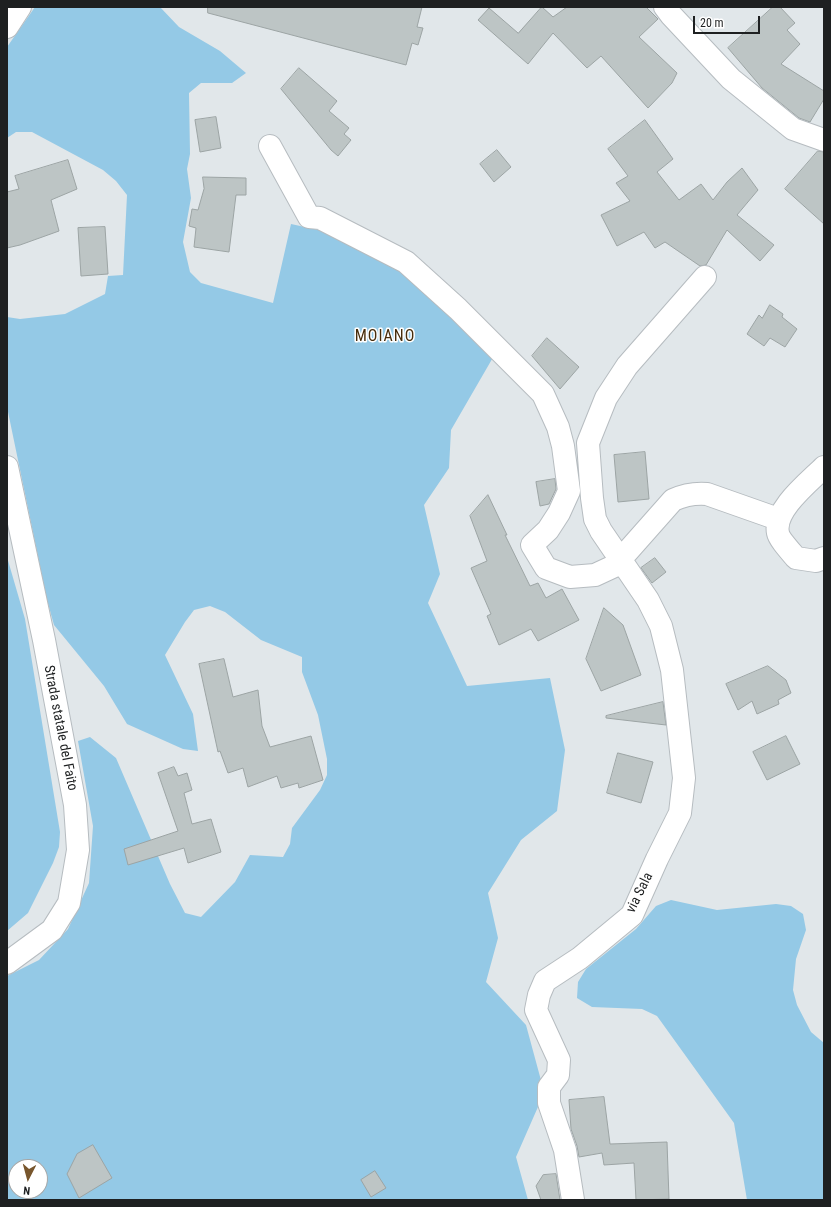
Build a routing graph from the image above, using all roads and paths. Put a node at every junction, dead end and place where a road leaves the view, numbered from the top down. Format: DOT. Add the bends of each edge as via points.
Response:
graph roads {
  1 [pos="20,7"];
  2 [pos="665,7"];
  3 [pos="7,26"];
  4 [pos="824,140"];
  5 [pos="270,146"];
  6 [pos="705,277"];
  7 [pos="7,467"];
  8 [pos="824,467"];
  9 [pos="778,519"];
  10 [pos="620,557"];
  11 [pos="824,558"];
  12 [pos="7,963"];
  13 [pos="573,1200"];
  1 -- 3 [label="street"];
  2 -- 4 [label="street" via="731,79 793,129"];
  5 -- 10 [label="street" via="309,217 320,218 406,262 458,309 543,394 558,427 569,491 548,530 532,545 546,568 570,577 595,576"];
  6 -- 10 [label="street, via Sala" via="627,366 606,398 588,443 595,519"];
  7 -- 12 [label="street, Strada statale del Faito" via="44,640 75,805 78,850 69,903 52,930"];
  8 -- 9 [label="street" via="794,497"];
  9 -- 10 [label="street" via="707,494 684,496 673,500"];
  9 -- 11 [label="street" via="778,534 796,558 816,561"];
  10 -- 13 [label="street, via Sala" via="648,600 661,626 672,670 684,778 680,813 632,915 580,958 545,981 538,995 536,1010 558,1060 558,1075 549,1087 549,1103 566,1150"];
}
